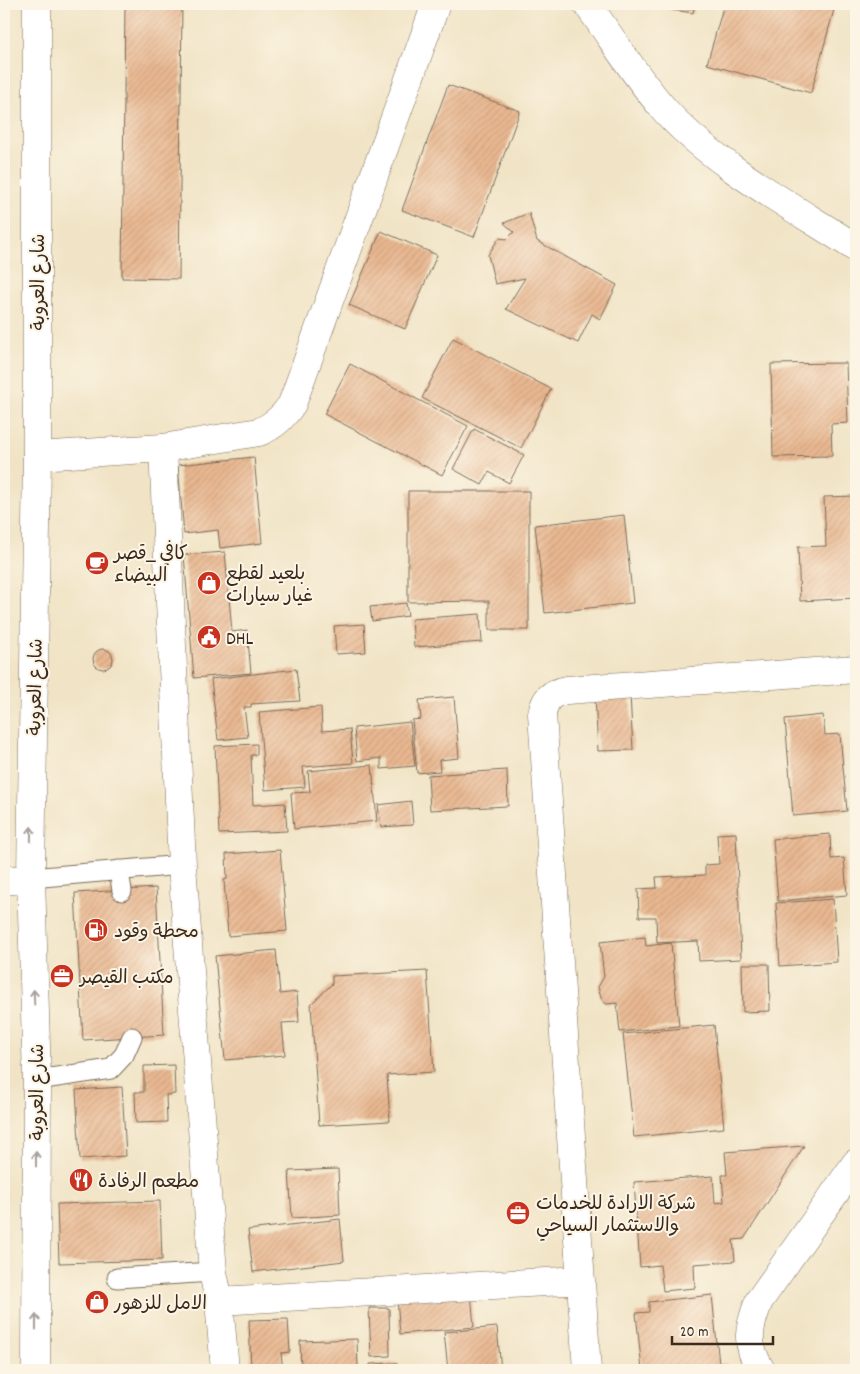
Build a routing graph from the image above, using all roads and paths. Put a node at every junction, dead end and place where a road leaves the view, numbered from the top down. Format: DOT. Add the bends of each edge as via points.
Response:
graph roads {
  1 [pos="37,4"];
  2 [pos="436,4"];
  3 [pos="587,4"];
  4 [pos="856,248"];
  5 [pos="163,448"];
  6 [pos="37,456"];
  7 [pos="856,669"];
  8 [pos="182,865"];
  9 [pos="119,870"];
  10 [pos="31,878"];
  11 [pos="4,880"];
  12 [pos="122,890"];
  13 [pos="132,1037"];
  14 [pos="37,1080"];
  15 [pos="856,1163"];
  16 [pos="213,1272"];
  17 [pos="117,1278"];
  18 [pos="582,1280"];
  19 [pos="219,1301"];
  20 [pos="36,1370"];
  21 [pos="225,1370"];
  22 [pos="587,1370"];
  23 [pos="761,1370"];
  1 -- 6 [label="main road, شارع العروبة"];
  2 -- 5 [label="main road" via="292,404 283,417 259,432"];
  3 -- 4 [label="main road" via="663,108 682,126 719,159"];
  5 -- 6 [label="main road"];
  5 -- 8 [label="main road"];
  10 -- 6 [label="main road, شارع العروبة, one-way"];
  7 -- 18 [label="main road" via="567,690 549,696 545,702 543,724"];
  8 -- 9 [label="lane"];
  8 -- 16 [label="main road"];
  9 -- 10 [label="lane"];
  9 -- 12 [label="lane"];
  10 -- 11 [label="main road"];
  14 -- 10 [label="main road, شارع العروبة, one-way"];
  13 -- 14 [label="lane" via="124,1055 111,1069"];
  20 -- 14 [label="main road, شارع العروبة, one-way"];
  15 -- 23 [label="main road" via="759,1301 749,1339 752,1355"];
  16 -- 17 [label="lane"];
  16 -- 19 [label="main road"];
  18 -- 19 [label="main road"];
  18 -- 22 [label="main road"];
  19 -- 21 [label="main road"];
}
